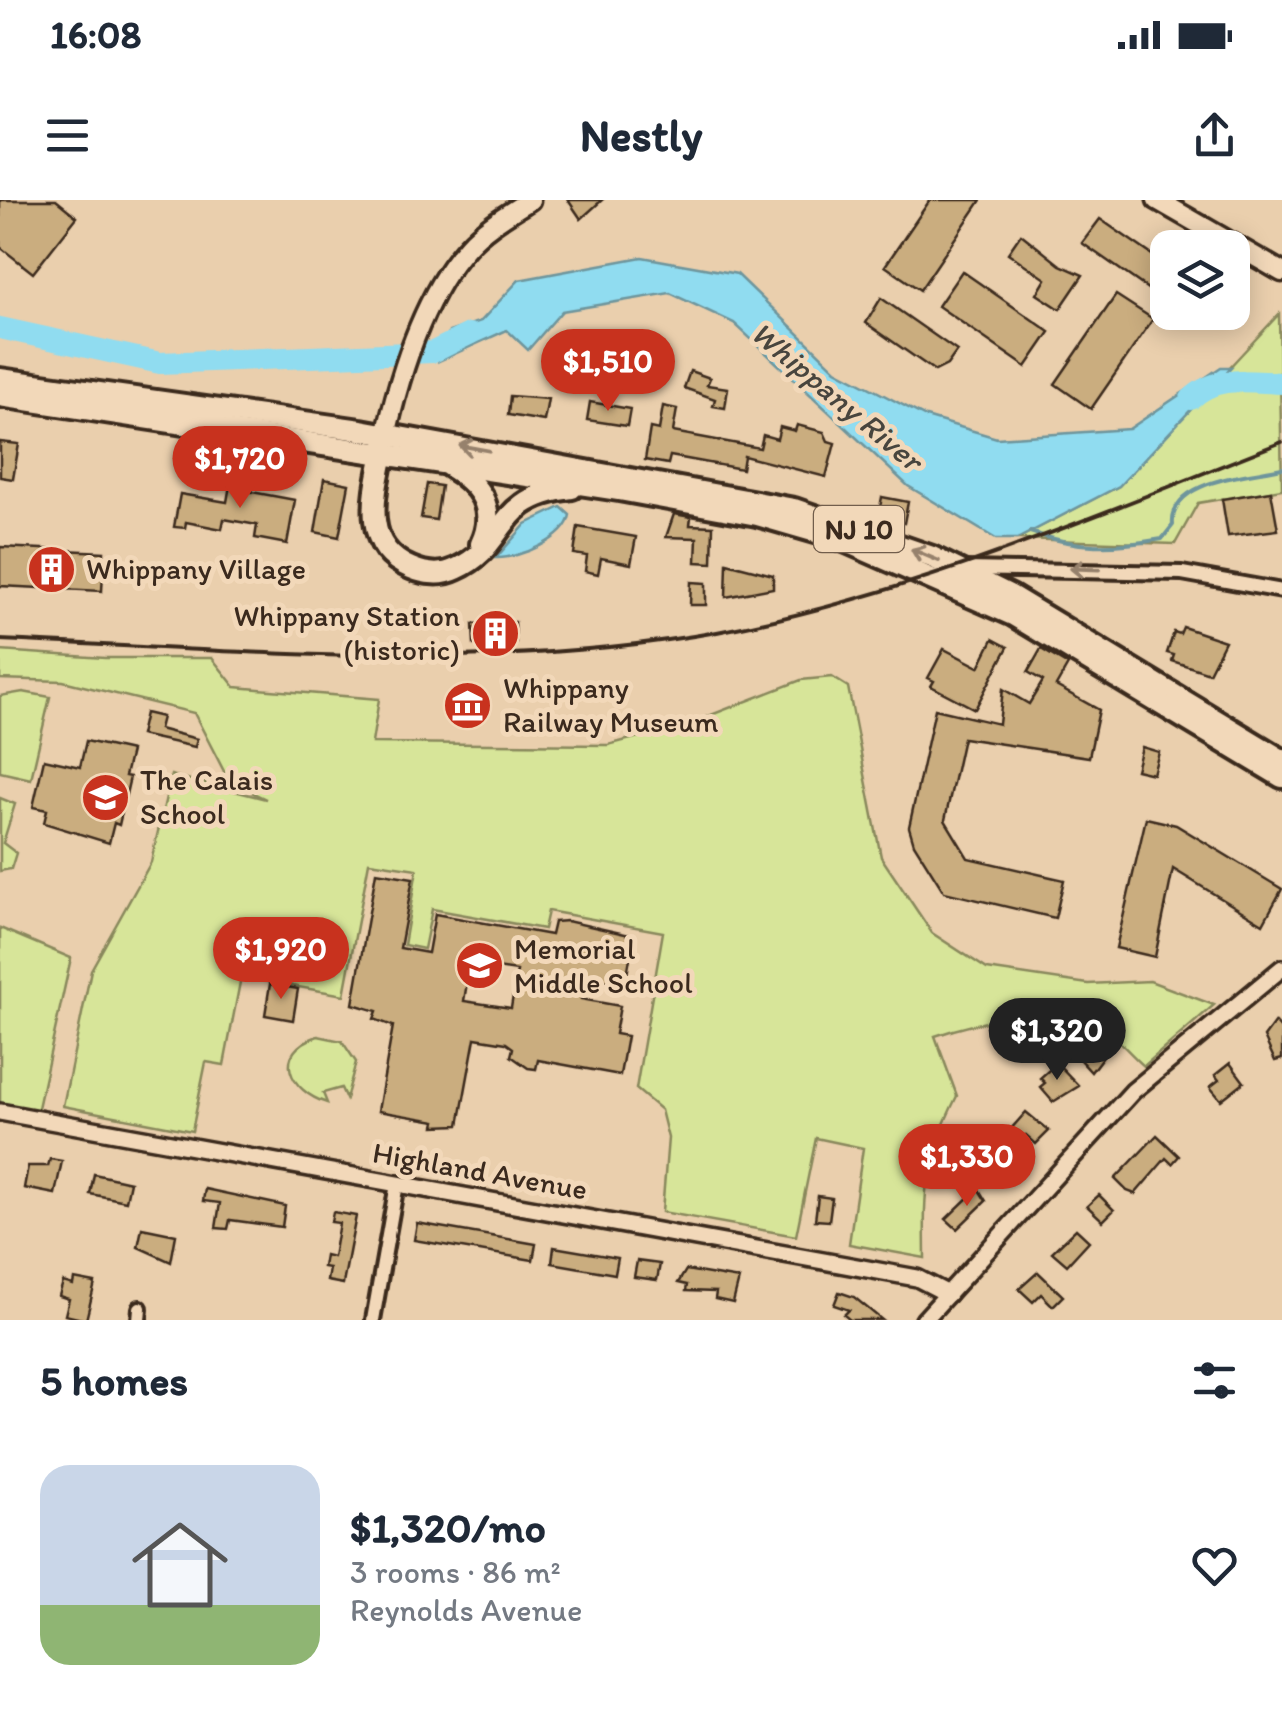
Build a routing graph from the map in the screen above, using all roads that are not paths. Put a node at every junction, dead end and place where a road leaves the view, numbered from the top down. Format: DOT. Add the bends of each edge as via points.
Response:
graph roads {
  1 [pos="530,200"];
  2 [pos="1156,200"];
  3 [pos="1282,272"];
  4 [pos="0,379"];
  5 [pos="0,396"];
  6 [pos="384,444"];
  7 [pos="443,462"];
  8 [pos="619,490"];
  9 [pos="477,554"];
  10 [pos="957,569"];
  11 [pos="1282,591"];
  12 [pos="1282,760"];
  13 [pos="1282,777"];
  14 [pos="1282,968"];
  15 [pos="0,1112"];
  16 [pos="398,1184"];
  17 [pos="948,1294"];
  18 [pos="374,1320"];
  19 [pos="924,1320"];
  1 -- 6 [label="main road" via="468,246 439,287"];
  2 -- 3 [label="main road"];
  4 -- 6 [label="main road, NJ 10"];
  5 -- 6 [label="main road, NJ 10" via="322,444"];
  6 -- 7 [label="main road, NJ 10"];
  6 -- 9 [label="main road" via="372,516 383,547 401,564 433,574 454,571"];
  10 -- 6 [label="main road, NJ 10, one-way" via="842,523 745,496"];
  7 -- 8 [label="main road, NJ 10"];
  7 -- 9 [label="main road" via="472,480 486,500"];
  8 -- 9 [label="main road" via="534,495"];
  8 -- 13 [label="main road, NJ 10" via="840,539 932,577 1013,615"];
  11 -- 10 [label="street, one-way" via="1182,573"];
  10 -- 12 [label="main road, NJ 10" via="1062,624"];
  14 -- 17 [label="street" via="1133,1091"];
  15 -- 16 [label="street, Highland Avenue"];
  16 -- 17 [label="street, Highland Avenue" via="917,1278"];
  16 -- 18 [label="street"];
  17 -- 19 [label="street"];
}
